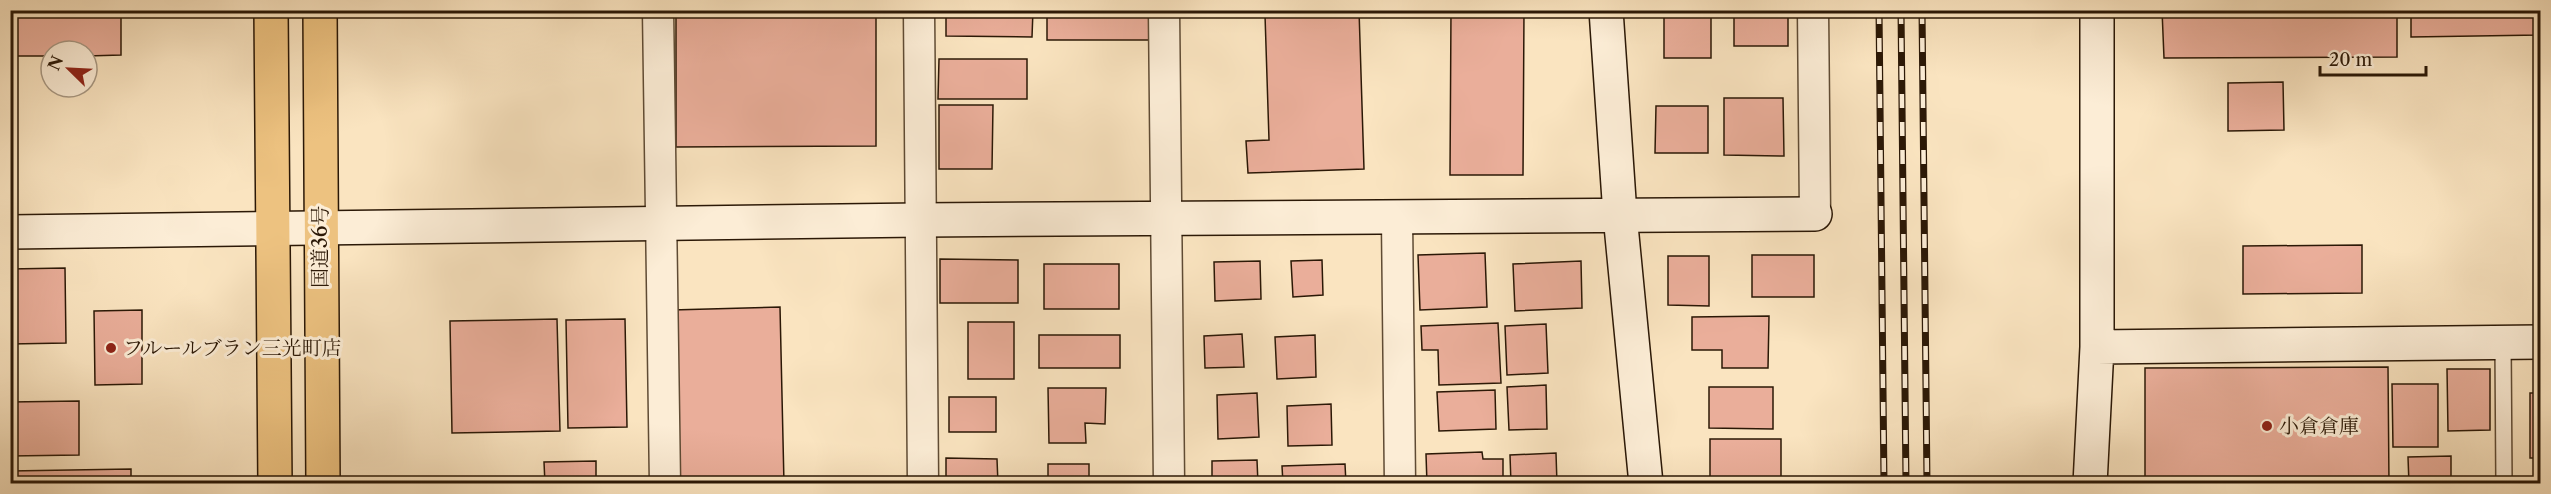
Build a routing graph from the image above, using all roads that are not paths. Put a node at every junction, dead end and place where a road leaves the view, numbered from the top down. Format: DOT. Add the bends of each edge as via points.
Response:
graph roads {
  1 [pos="271,10"];
  2 [pos="320,10"];
  3 [pos="658,10"];
  4 [pos="919,10"];
  5 [pos="1164,10"];
  6 [pos="1606,10"];
  7 [pos="1813,10"];
  8 [pos="2097,10"];
  9 [pos="1815,214"];
  10 [pos="1620,215"];
  11 [pos="1397,219"];
  12 [pos="920,220"];
  13 [pos="1165,220"];
  14 [pos="661,223"];
  15 [pos="320,227"];
  16 [pos="273,228"];
  17 [pos="10,232"];
  18 [pos="2541,342"];
  19 [pos="2503,343"];
  20 [pos="2097,346"];
  21 [pos="275,483"];
  22 [pos="322,483"];
  23 [pos="665,483"];
  24 [pos="924,483"];
  25 [pos="1169,483"];
  26 [pos="1400,483"];
  27 [pos="1646,483"];
  28 [pos="2090,483"];
  29 [pos="2504,483"];
  1 -- 16 [label="highway"];
  2 -- 15 [label="highway, 国道36号"];
  3 -- 14 [label="street"];
  4 -- 12 [label="street"];
  5 -- 13 [label="street"];
  6 -- 10 [label="street"];
  7 -- 9 [label="street"];
  8 -- 20 [label="street"];
  9 -- 10 [label="street"];
  10 -- 11 [label="street"];
  10 -- 27 [label="street"];
  11 -- 13 [label="street"];
  11 -- 26 [label="street"];
  12 -- 13 [label="street"];
  12 -- 14 [label="street"];
  12 -- 24 [label="street"];
  13 -- 25 [label="street"];
  14 -- 15 [label="street"];
  14 -- 23 [label="street"];
  15 -- 16 [label="street"];
  15 -- 22 [label="highway, 国道36号"];
  16 -- 17 [label="street"];
  16 -- 21 [label="highway"];
  18 -- 19 [label="street"];
  19 -- 20 [label="street"];
  19 -- 29 [label="lane"];
  20 -- 28 [label="street"];
}
